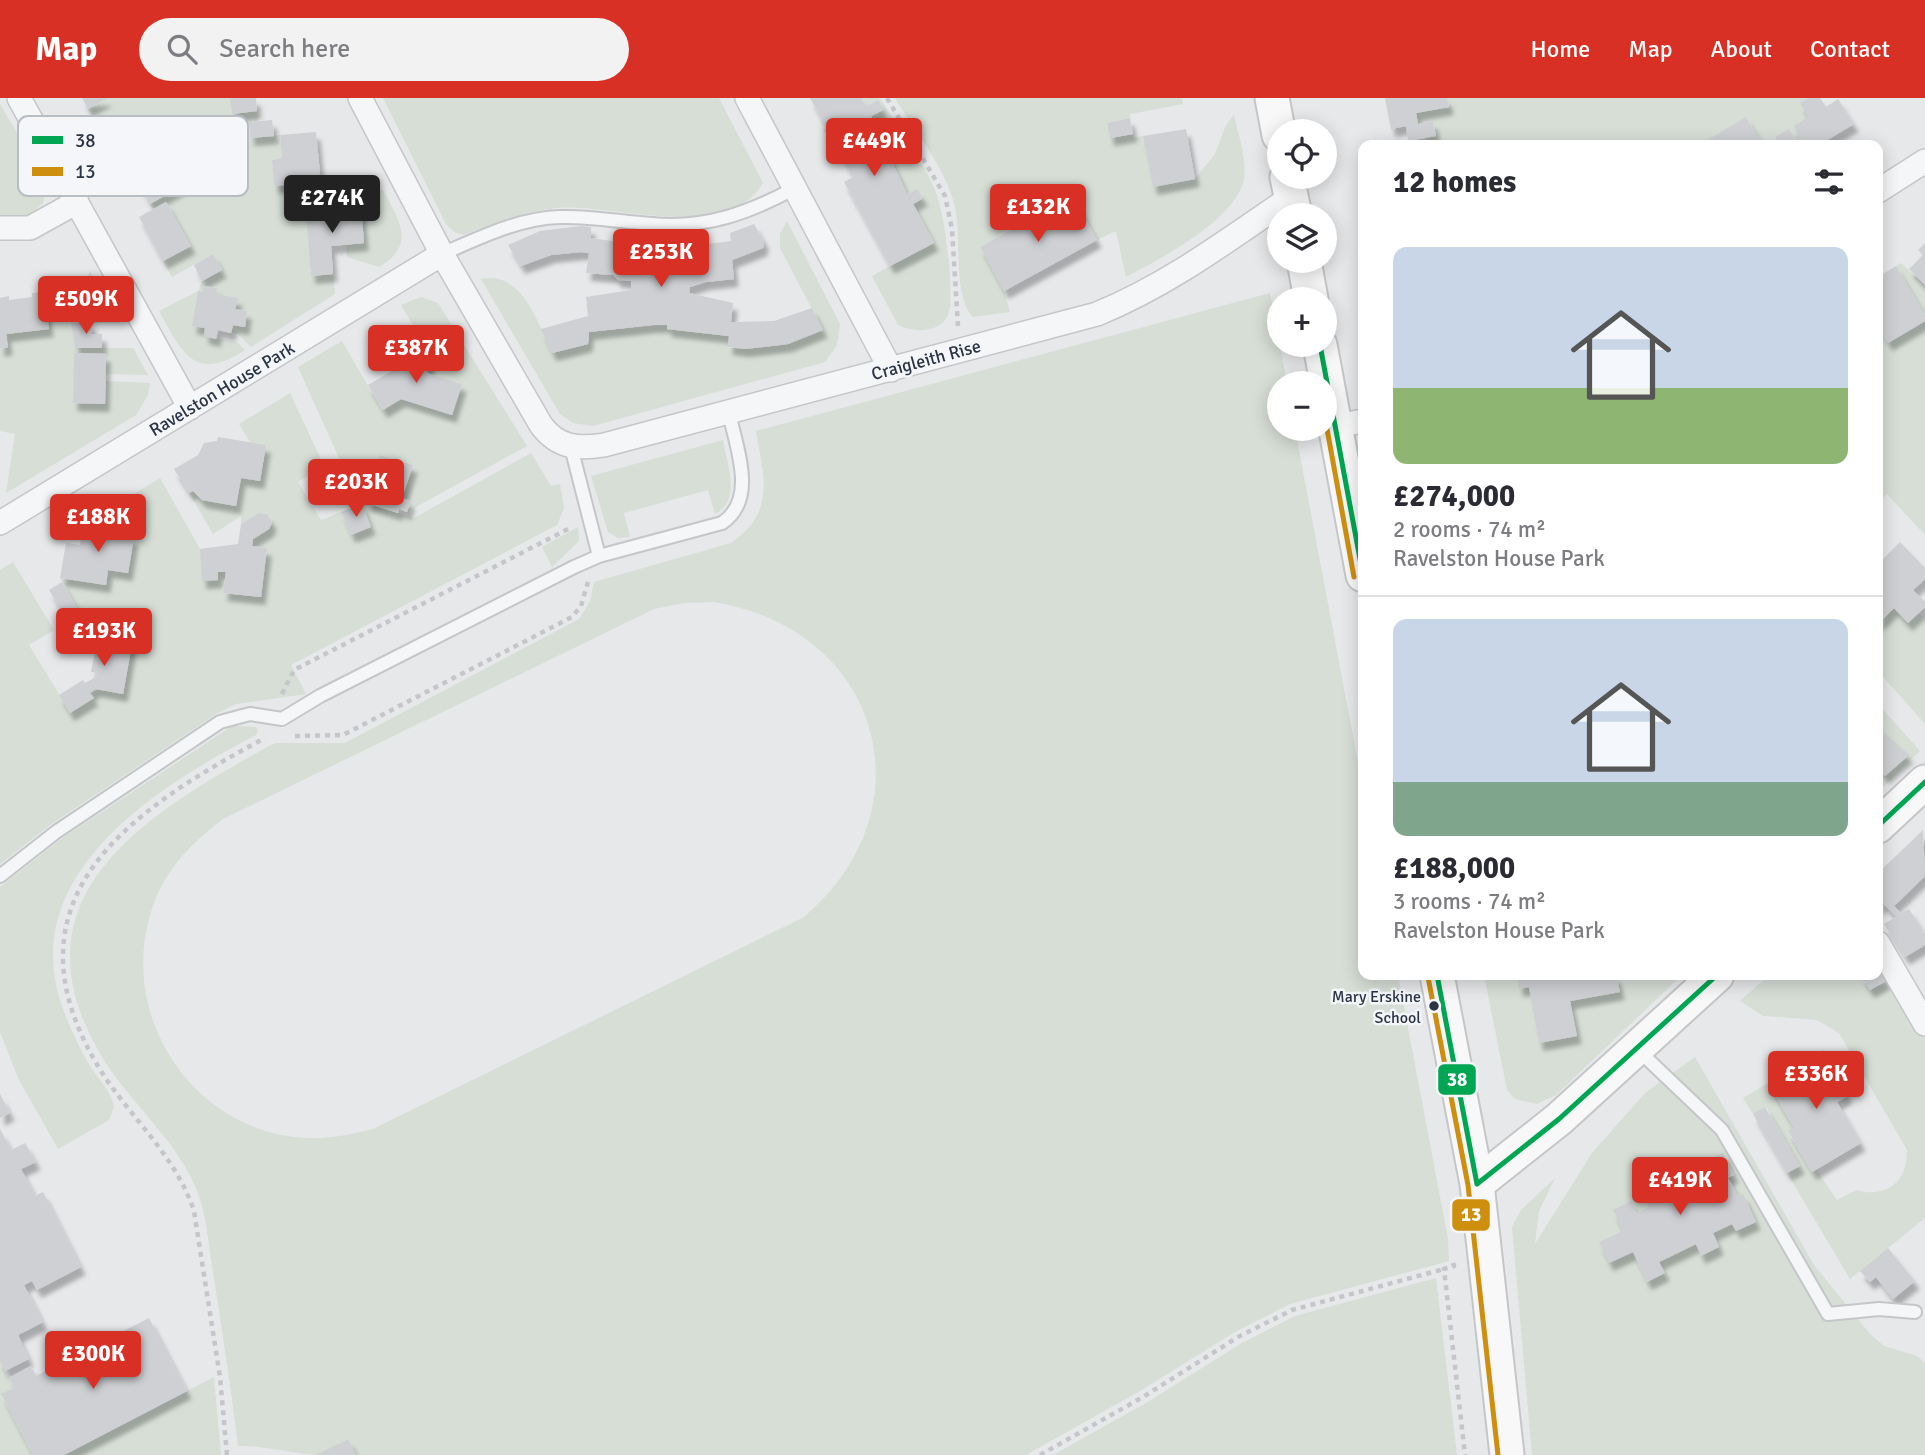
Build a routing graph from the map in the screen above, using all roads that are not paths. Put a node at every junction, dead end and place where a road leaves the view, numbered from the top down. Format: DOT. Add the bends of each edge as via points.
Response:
graph roads {
  1 [pos="19,98"];
  2 [pos="360,98"];
  3 [pos="747,98"];
  4 [pos="1272,98"];
  5 [pos="29,116"];
  6 [pos="1276,119"];
  7 [pos="1925,161"];
  8 [pos="795,188"];
  9 [pos="1883,188"];
  10 [pos="74,196"];
  11 [pos="1291,196"];
  12 [pos="77,202"];
  13 [pos="0,228"];
  14 [pos="442,254"];
  15 [pos="1325,357"];
  16 [pos="891,370"];
  17 [pos="190,408"];
  18 [pos="729,413"];
  19 [pos="1350,423"];
  20 [pos="571,447"];
  21 [pos="1358,517"];
  22 [pos="0,523"];
  23 [pos="599,556"];
  24 [pos="1925,782"];
  25 [pos="1883,821"];
  26 [pos="0,876"];
  27 [pos="1883,952"];
  28 [pos="1438,980"];
  29 [pos="1712,980"];
  30 [pos="1925,1024"];
  31 [pos="1637,1049"];
  32 [pos="1477,1184"];
  33 [pos="1915,1312"];
  34 [pos="1507,1455"];
  1 -- 5 [label="street"];
  2 -- 14 [label="street"];
  3 -- 8 [label="street"];
  4 -- 6 [label="street"];
  7 -- 9 [label="street"];
  8 -- 14 [label="lane" via="764,205 715,222 683,226 558,217 514,226"];
  8 -- 16 [label="street"];
  10 -- 12 [label="street"];
  11 -- 16 [label="street, Craigleith Rise" via="1141,295 1097,314"];
  12 -- 13 [label="street" via="30,228"];
  12 -- 17 [label="street"];
  14 -- 17 [label="street, Ravelston House Park"];
  14 -- 20 [label="street" via="541,425 555,440"];
  15 -- 19 [label="street"];
  16 -- 18 [label="street, Craigleith Rise"];
  17 -- 22 [label="street, Ravelston House Park"];
  18 -- 20 [label="street, Craigleith Rise" via="604,445"];
  18 -- 23 [label="lane" via="742,486 733,516 722,523"];
  19 -- 21 [label="street"];
  20 -- 23 [label="lane"];
  23 -- 26 [label="lane" via="277,718 250,714 220,722 56,832"];
  24 -- 25 [label="street"];
  27 -- 30 [label="street"];
  28 -- 32 [label="street"];
  29 -- 31 [label="street"];
  31 -- 32 [label="street"];
  31 -- 33 [label="lane" via="1722,1129 1828,1314 1879,1309"];
  32 -- 34 [label="street"];
}
